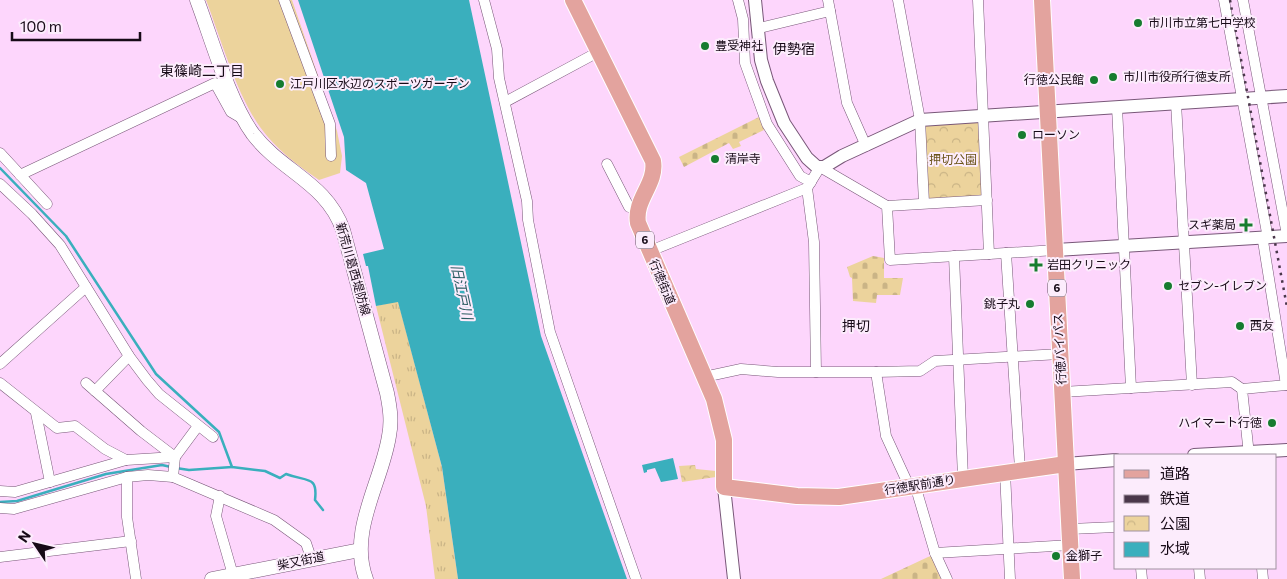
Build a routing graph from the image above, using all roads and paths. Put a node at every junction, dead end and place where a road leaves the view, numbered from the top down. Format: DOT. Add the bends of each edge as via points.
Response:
graph roads {
  1 [pos="197,0"];
  2 [pos="284,0"];
  3 [pos="484,0"];
  4 [pos="738,0"];
  5 [pos="755,0"];
  6 [pos="828,0"];
  7 [pos="898,0"];
  8 [pos="978,0"];
  9 [pos="1042,0"];
  10 [pos="1224,0"];
  11 [pos="1243,0"];
  12 [pos="579,2"];
  13 [pos="830,11"];
  14 [pos="758,28"];
  15 [pos="600,51"];
  16 [pos="1287,96"];
  17 [pos="1261,98"];
  18 [pos="1242,99"];
  19 [pos="505,102"];
  20 [pos="1176,103"];
  21 [pos="1117,107"];
  22 [pos="1048,112"];
  23 [pos="983,116"];
  24 [pos="243,119"];
  25 [pos="920,120"];
  26 [pos="866,146"];
  27 [pos="0,153"];
  28 [pos="331,156"];
  29 [pos="607,164"];
  30 [pos="820,167"];
  31 [pos="20,175"];
  32 [pos="0,184"];
  33 [pos="809,185"];
  34 [pos="987,200"];
  35 [pos="924,203"];
  36 [pos="47,204"];
  37 [pos="887,206"];
  38 [pos="638,209"];
  39 [pos="1287,235"];
  40 [pos="1265,237"];
  41 [pos="1183,242"];
  42 [pos="1125,245"];
  43 [pos="1056,250"];
  44 [pos="650,252"];
  45 [pos="1006,253"];
  46 [pos="989,254"];
  47 [pos="954,256"];
  48 [pos="86,287"];
  49 [pos="1060,354"];
  50 [pos="130,356"];
  51 [pos="1012,357"];
  52 [pos="958,360"];
  53 [pos="0,364"];
  54 [pos="816,372"];
  55 [pos="876,372"];
  56 [pos="704,377"];
  57 [pos="0,383"];
  58 [pos="86,383"];
  59 [pos="1192,385"];
  60 [pos="1286,385"];
  61 [pos="1132,388"];
  62 [pos="1242,389"];
  63 [pos="95,390"];
  64 [pos="1062,392"];
  65 [pos="36,413"];
  66 [pos="198,426"];
  67 [pos="213,437"];
  68 [pos="1287,450"];
  69 [pos="1249,454"];
  70 [pos="1273,454"];
  71 [pos="175,457"];
  72 [pos="126,460"];
  73 [pos="1114,460"];
  74 [pos="1066,464"];
  75 [pos="1012,470"];
  76 [pos="127,476"];
  77 [pos="173,477"];
  78 [pos="963,478"];
  79 [pos="50,482"];
  80 [pos="912,486"];
  81 [pos="724,488"];
  82 [pos="0,491"];
  83 [pos="220,496"];
  84 [pos="0,508"];
  85 [pos="1114,527"];
  86 [pos="1070,537"];
  87 [pos="131,541"];
  88 [pos="1008,548"];
  89 [pos="360,550"];
  90 [pos="935,553"];
  91 [pos="0,557"];
  92 [pos="312,558"];
  93 [pos="239,576"];
  94 [pos="136,579"];
  95 [pos="212,579"];
  96 [pos="366,579"];
  97 [pos="636,579"];
  98 [pos="734,579"];
  99 [pos="947,579"];
  100 [pos="1010,579"];
  101 [pos="1072,579"];
  1 -- 24 [label="main road, 新荒川葛西堤防線"];
  2 -- 28 [label="street" via="330,124"];
  3 -- 19 [label="street" via="497,49"];
  4 -- 33 [label="street" via="743,18 745,63 767,124"];
  5 -- 14 [label="street"];
  6 -- 13 [label="street"];
  7 -- 25 [label="street"];
  8 -- 23 [label="street"];
  9 -- 22 [label="main road, 行徳バイパス / 6"];
  10 -- 18 [label="street"];
  11 -- 17 [label="street"];
  12 -- 15 [label="main road"];
  13 -- 14 [label="street"];
  13 -- 26 [label="street" via="847,103"];
  14 -- 30 [label="street" via="761,60 777,108 807,158"];
  15 -- 19 [label="street"];
  15 -- 38 [label="main road" via="653,161 652,179"];
  16 -- 17 [label="street"];
  17 -- 18 [label="street"];
  17 -- 39 [label="street"];
  18 -- 20 [label="street"];
  18 -- 40 [label="street" via="1268,233"];
  19 -- 97 [label="street" via="550,332"];
  20 -- 21 [label="street"];
  20 -- 41 [label="street"];
  21 -- 22 [label="street"];
  21 -- 42 [label="street"];
  22 -- 23 [label="street"];
  22 -- 43 [label="main road, 行徳バイパス / 6"];
  23 -- 25 [label="street"];
  23 -- 34 [label="street"];
  24 -- 31 [label="street" via="231,112 215,83"];
  24 -- 89 [label="main road, 新荒川葛西堤防線" via="269,153 324,196 335,210 347,243 391,414 389,437"];
  25 -- 26 [label="street"];
  25 -- 35 [label="street"];
  26 -- 30 [label="street"];
  27 -- 31 [label="street"];
  29 -- 38 [label="street" via="629,207"];
  30 -- 33 [label="street"];
  30 -- 37 [label="street"];
  31 -- 36 [label="street"];
  32 -- 48 [label="street" via="60,245"];
  33 -- 44 [label="street"];
  33 -- 54 [label="street" via="814,242"];
  34 -- 35 [label="street"];
  34 -- 46 [label="street"];
  35 -- 37 [label="street"];
  37 -- 47 [label="street" via="890,260"];
  38 -- 44 [label="main road, 行徳街道 / 6" via="638,223"];
  39 -- 40 [label="street"];
  40 -- 41 [label="street"];
  40 -- 60 [label="street" via="1270,294"];
  41 -- 42 [label="street"];
  41 -- 59 [label="street"];
  42 -- 43 [label="street"];
  42 -- 61 [label="street"];
  43 -- 45 [label="street"];
  43 -- 49 [label="main road, 行徳バイパス / 6"];
  44 -- 56 [label="main road, 行徳街道 / 6"];
  45 -- 46 [label="street"];
  45 -- 51 [label="street"];
  46 -- 47 [label="street"];
  47 -- 52 [label="street"];
  48 -- 50 [label="street"];
  48 -- 53 [label="street"];
  49 -- 51 [label="street"];
  49 -- 64 [label="main road, 行徳バイパス / 6"];
  50 -- 63 [label="street"];
  50 -- 66 [label="street" via="159,394"];
  51 -- 52 [label="street"];
  51 -- 75 [label="street"];
  52 -- 55 [label="street" via="935,361 920,371"];
  52 -- 78 [label="street"];
  54 -- 55 [label="street"];
  54 -- 56 [label="street" via="741,369"];
  55 -- 80 [label="street" via="886,436"];
  56 -- 81 [label="main road, 行徳街道 / 6" via="714,399 724,440"];
  57 -- 65 [label="street"];
  58 -- 63 [label="street"];
  59 -- 61 [label="street"];
  59 -- 62 [label="street" via="1232,382"];
  60 -- 62 [label="street"];
  61 -- 64 [label="street"];
  62 -- 69 [label="street"];
  63 -- 71 [label="street"];
  64 -- 74 [label="main road, 行徳バイパス / 6"];
  65 -- 72 [label="street" via="57,428 75,426"];
  65 -- 79 [label="street"];
  66 -- 67 [label="street"];
  66 -- 71 [label="street"];
  68 -- 70 [label="street"];
  69 -- 70 [label="street"];
  71 -- 72 [label="street"];
  71 -- 77 [label="street"];
  72 -- 79 [label="street"];
  73 -- 74 [label="street, 行徳駅前通り"];
  74 -- 75 [label="main road, 行徳駅前通り"];
  74 -- 86 [label="main road, 行徳バイパス / 6"];
  75 -- 78 [label="main road, 行徳駅前通り"];
  75 -- 88 [label="street"];
  76 -- 77 [label="street"];
  76 -- 84 [label="street" via="14,509"];
  76 -- 87 [label="street" via="127,517"];
  77 -- 83 [label="street"];
  78 -- 80 [label="main road, 行徳駅前通り"];
  79 -- 82 [label="street" via="15,492"];
  80 -- 81 [label="main road, 行徳駅前通り" via="820,497"];
  80 -- 90 [label="street"];
  81 -- 98 [label="street, 行徳街道"];
  83 -- 92 [label="street" via="274,520 306,543"];
  83 -- 93 [label="street" via="216,516"];
  85 -- 86 [label="street"];
  86 -- 88 [label="street"];
  86 -- 101 [label="main road, 行徳バイパス / 6"];
  87 -- 91 [label="street"];
  87 -- 94 [label="street"];
  88 -- 90 [label="street"];
  88 -- 100 [label="street"];
  89 -- 92 [label="main road, 柴又街道"];
  89 -- 96 [label="main road, 新荒川葛西堤防線"];
  90 -- 99 [label="street"];
  92 -- 93 [label="main road, 柴又街道"];
  93 -- 95 [label="main road, 柴又街道"];
}
